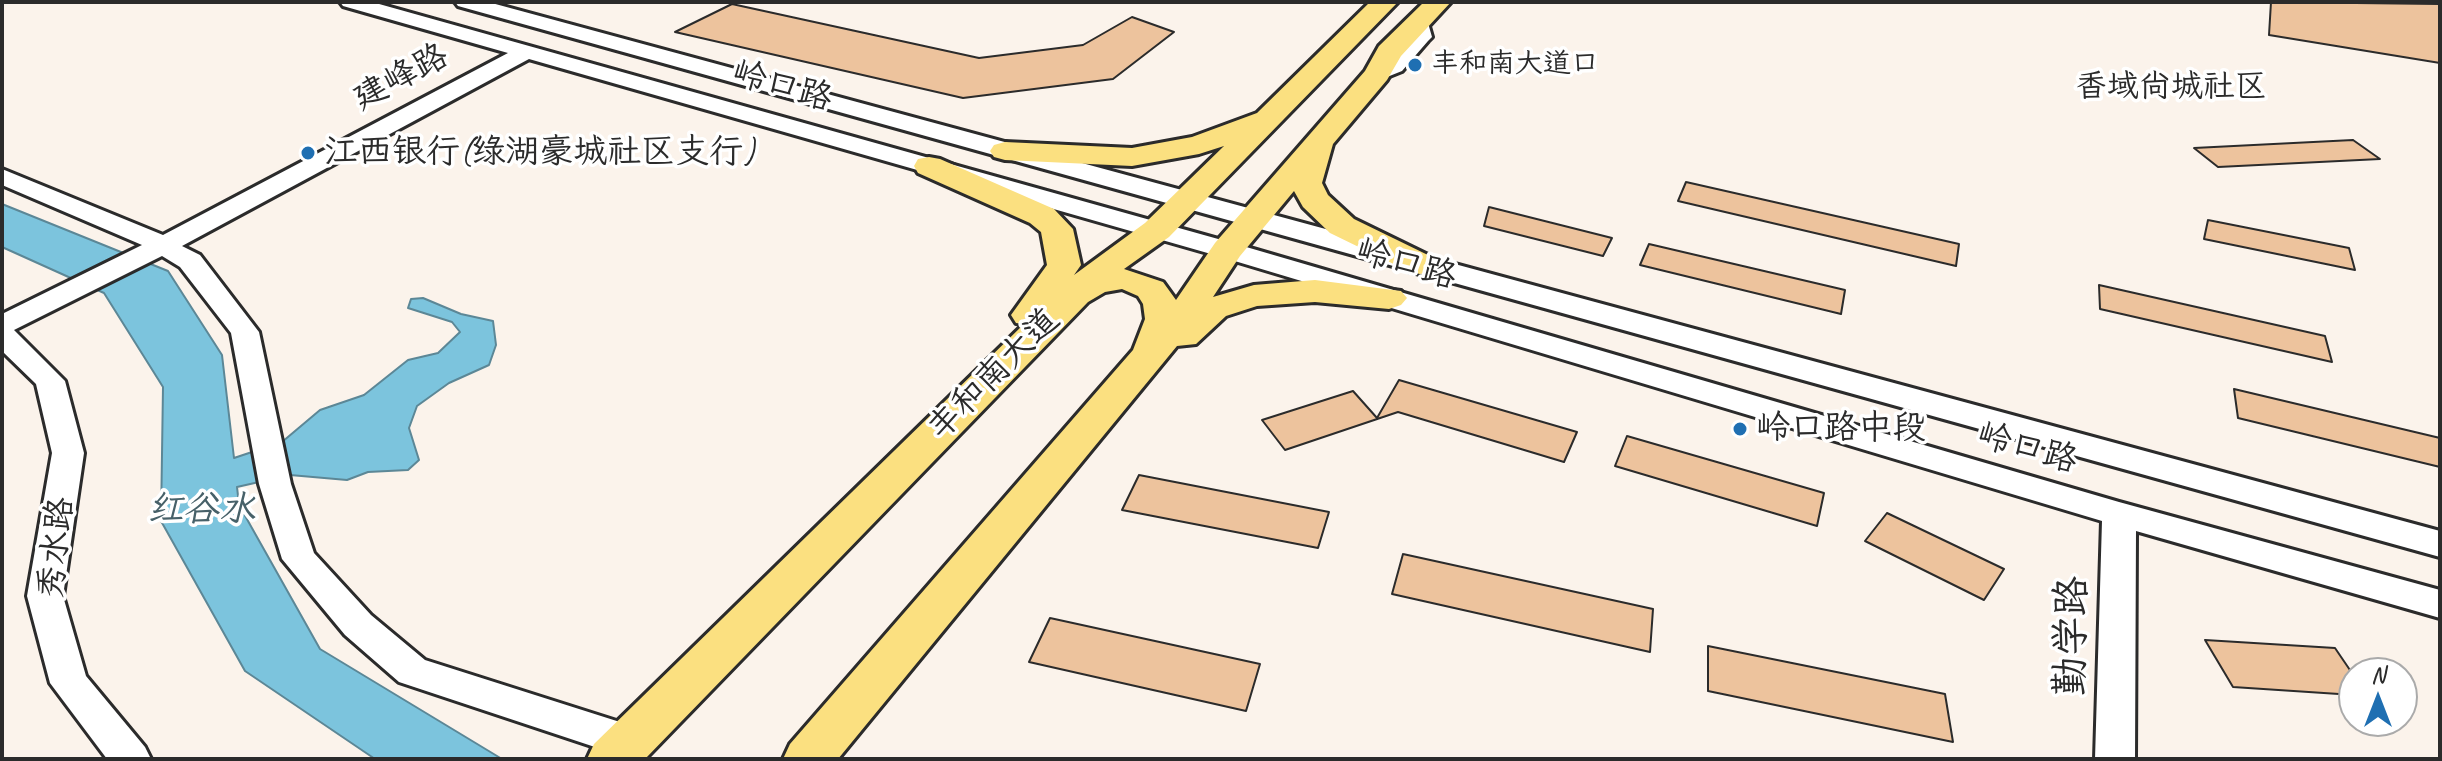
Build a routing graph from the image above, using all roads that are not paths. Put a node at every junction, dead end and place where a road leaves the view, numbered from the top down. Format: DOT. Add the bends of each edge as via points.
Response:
graph roads {
  1 [pos="350,2"];
  2 [pos="465,2"];
  3 [pos="1385,2"];
  4 [pos="1428,13"];
  5 [pos="527,52"];
  6 [pos="1271,116"];
  7 [pos="1318,144"];
  8 [pos="1005,151"];
  9 [pos="929,166"];
  10 [pos="2,176"];
  11 [pos="1187,201"];
  12 [pos="1254,219"];
  13 [pos="1157,230"];
  14 [pos="165,244"];
  15 [pos="1227,250"];
  16 [pos="1420,264"];
  17 [pos="1389,298"];
  18 [pos="1161,304"];
  19 [pos="1045,324"];
  20 [pos="2,325"];
  21 [pos="2,335"];
  22 [pos="1149,356"];
  23 [pos="970,400"];
  24 [pos="1086,430"];
  25 [pos="1023,505"];
  26 [pos="2119,514"];
  27 [pos="2440,544"];
  28 [pos="2440,604"];
  29 [pos="622,750"];
  30 [pos="131,759"];
  31 [pos="808,759"];
  32 [pos="2115,759"];
  1 -- 5 [label="street, 岭口路"];
  2 -- 8 [label="street, 岭口路"];
  3 -- 6 [label="main road, 丰和南大道"];
  4 -- 7 [label="main road" via="1389,52"];
  5 -- 9 [label="street, 岭口路"];
  5 -- 14 [label="street, 建峰路"];
  6 -- 8 [label="main road" via="1199,145 1132,157"];
  6 -- 11 [label="main road, 丰和南大道"];
  7 -- 12 [label="main road"];
  7 -- 16 [label="main road" via="1306,183 1314,200 1342,226"];
  8 -- 11 [label="street, 岭口路"];
  9 -- 13 [label="street, 岭口路"];
  9 -- 23 [label="main road" via="1042,216 1057,229 1064,265"];
  10 -- 14 [label="street"];
  11 -- 12 [label="street, 岭口路"];
  11 -- 13 [label="main road, 丰和南大道"];
  12 -- 15 [label="main road"];
  12 -- 16 [label="street, 岭口路"];
  13 -- 15 [label="street, 岭口路"];
  13 -- 19 [label="main road, 丰和南大道" via="1097,272"];
  14 -- 20 [label="street, 建峰路"];
  14 -- 29 [label="street" via="190,261 245,332 275,484 299,559 358,625 412,671"];
  15 -- 17 [label="street, 岭口路"];
  15 -- 18 [label="main road"];
  15 -- 22 [label="main road"];
  16 -- 27 [label="street, 岭口路"];
  17 -- 24 [label="main road" via="1315,291 1254,296 1213,308"];
  17 -- 26 [label="street, 岭口路"];
  18 -- 19 [label="main road" via="1151,289 1122,279 1094,284"];
  18 -- 22 [label="main road" via="1163,319"];
  18 -- 25 [label="main road" via="1077,404"];
  19 -- 23 [label="main road, 丰和南大道"];
  21 -- 30 [label="street, 秀水路" via="50,381 68,453 45,596 69,683"];
  22 -- 24 [label="main road"];
  23 -- 29 [label="main road, 丰和南大道"];
  24 -- 25 [label="main road"];
  25 -- 31 [label="main road"];
  26 -- 28 [label="street, 岭口路"];
  26 -- 32 [label="street, 勤学路"];
}
